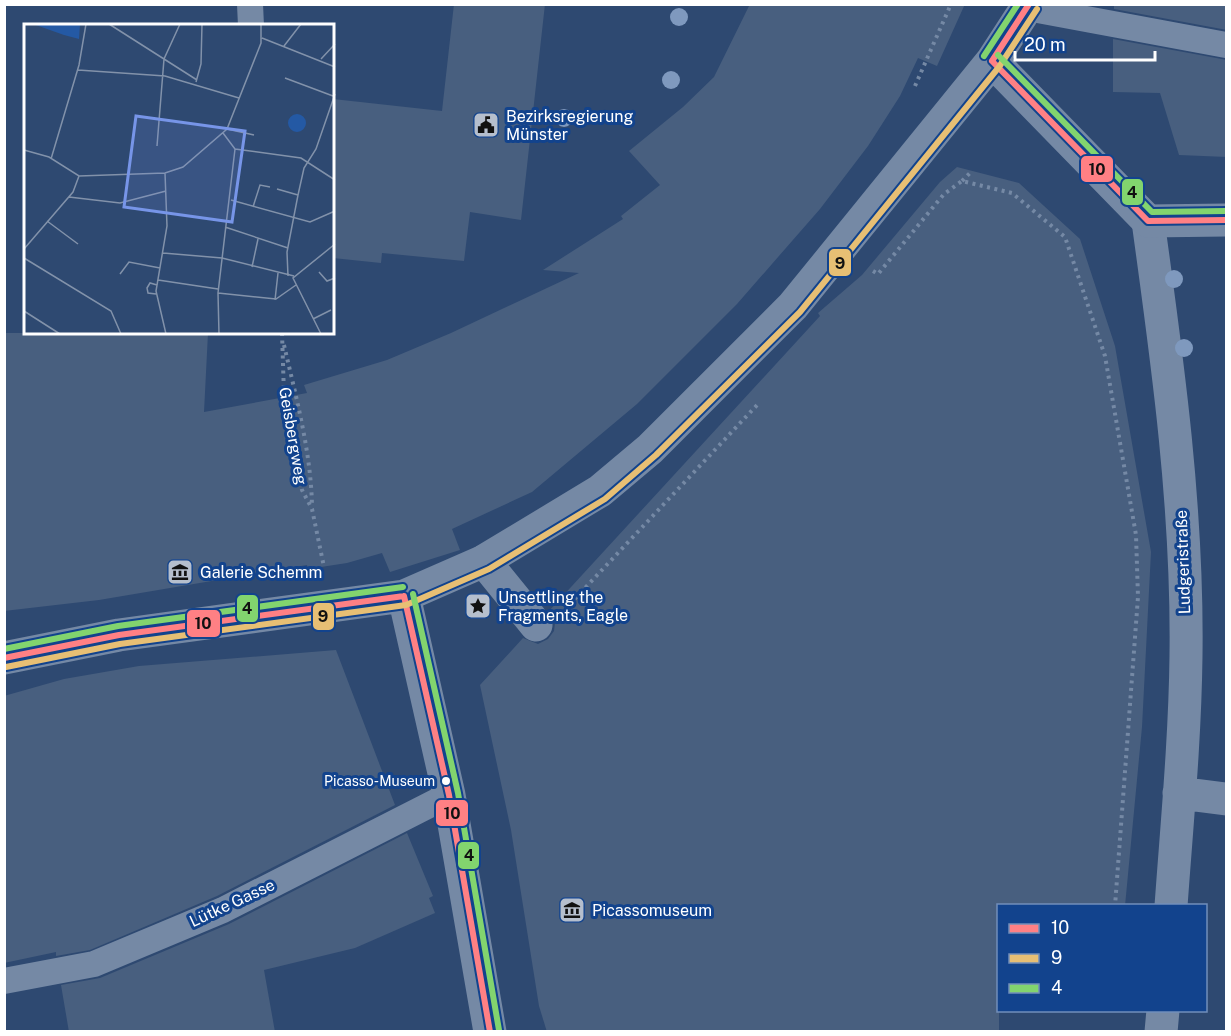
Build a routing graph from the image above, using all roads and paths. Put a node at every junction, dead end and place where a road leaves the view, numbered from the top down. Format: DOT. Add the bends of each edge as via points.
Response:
graph roads {
  1 [pos="250,4"];
  2 [pos="951,4"];
  3 [pos="1028,6"];
  4 [pos="251,24"];
  5 [pos="1227,45"];
  6 [pos="992,61"];
  7 [pos="926,62"];
  8 [pos="972,171"];
  9 [pos="962,181"];
  10 [pos="1227,220"];
  11 [pos="1148,221"];
  12 [pos="868,267"];
  13 [pos="282,334"];
  14 [pos="759,403"];
  15 [pos="312,509"];
  16 [pos="483,561"];
  17 [pos="404,596"];
  18 [pos="332,606"];
  19 [pos="567,608"];
  20 [pos="536,625"];
  21 [pos="4,658"];
  22 [pos="1179,793"];
  23 [pos="449,795"];
  24 [pos="1227,799"];
  25 [pos="1115,904"];
  26 [pos="1171,904"];
  27 [pos="4,981"];
  28 [pos="1163,1012"];
  29 [pos="490,1032"];
  30 [pos="1161,1032"];
  1 -- 4 [label="lane"];
  2 -- 7 [label="path"];
  3 -- 5 [label="lane"];
  3 -- 6 [label="street"];
  6 -- 11 [label="street"];
  6 -- 16 [label="street" via="794,306 650,449 600,491"];
  8 -- 9 [label="path"];
  9 -- 12 [label="path" via="944,194 878,274"];
  9 -- 25 [label="path" via="1012,193 1065,237 1105,356 1136,535 1138,597"];
  10 -- 11 [label="street"];
  11 -- 22 [label="street, Ludgeristraße" via="1177,457 1185,570 1186,656"];
  13 -- 15 [label="path" via="312,488"];
  13 -- 15 [label="path, Geisbergweg" via="284,395 302,490"];
  14 -- 19 [label="path"];
  15 -- 18 [label="path, Geisbergweg"];
  16 -- 17 [label="street"];
  16 -- 20 [label="street"];
  17 -- 18 [label="street"];
  17 -- 23 [label="street"];
  18 -- 21 [label="street" via="119,635"];
  22 -- 24 [label="street"];
  22 -- 26 [label="street, Ludgeristraße"];
  23 -- 27 [label="lane, Lütke Gasse" via="223,910 94,964"];
  23 -- 29 [label="street"];
  28 -- 30 [label="street"];
}
